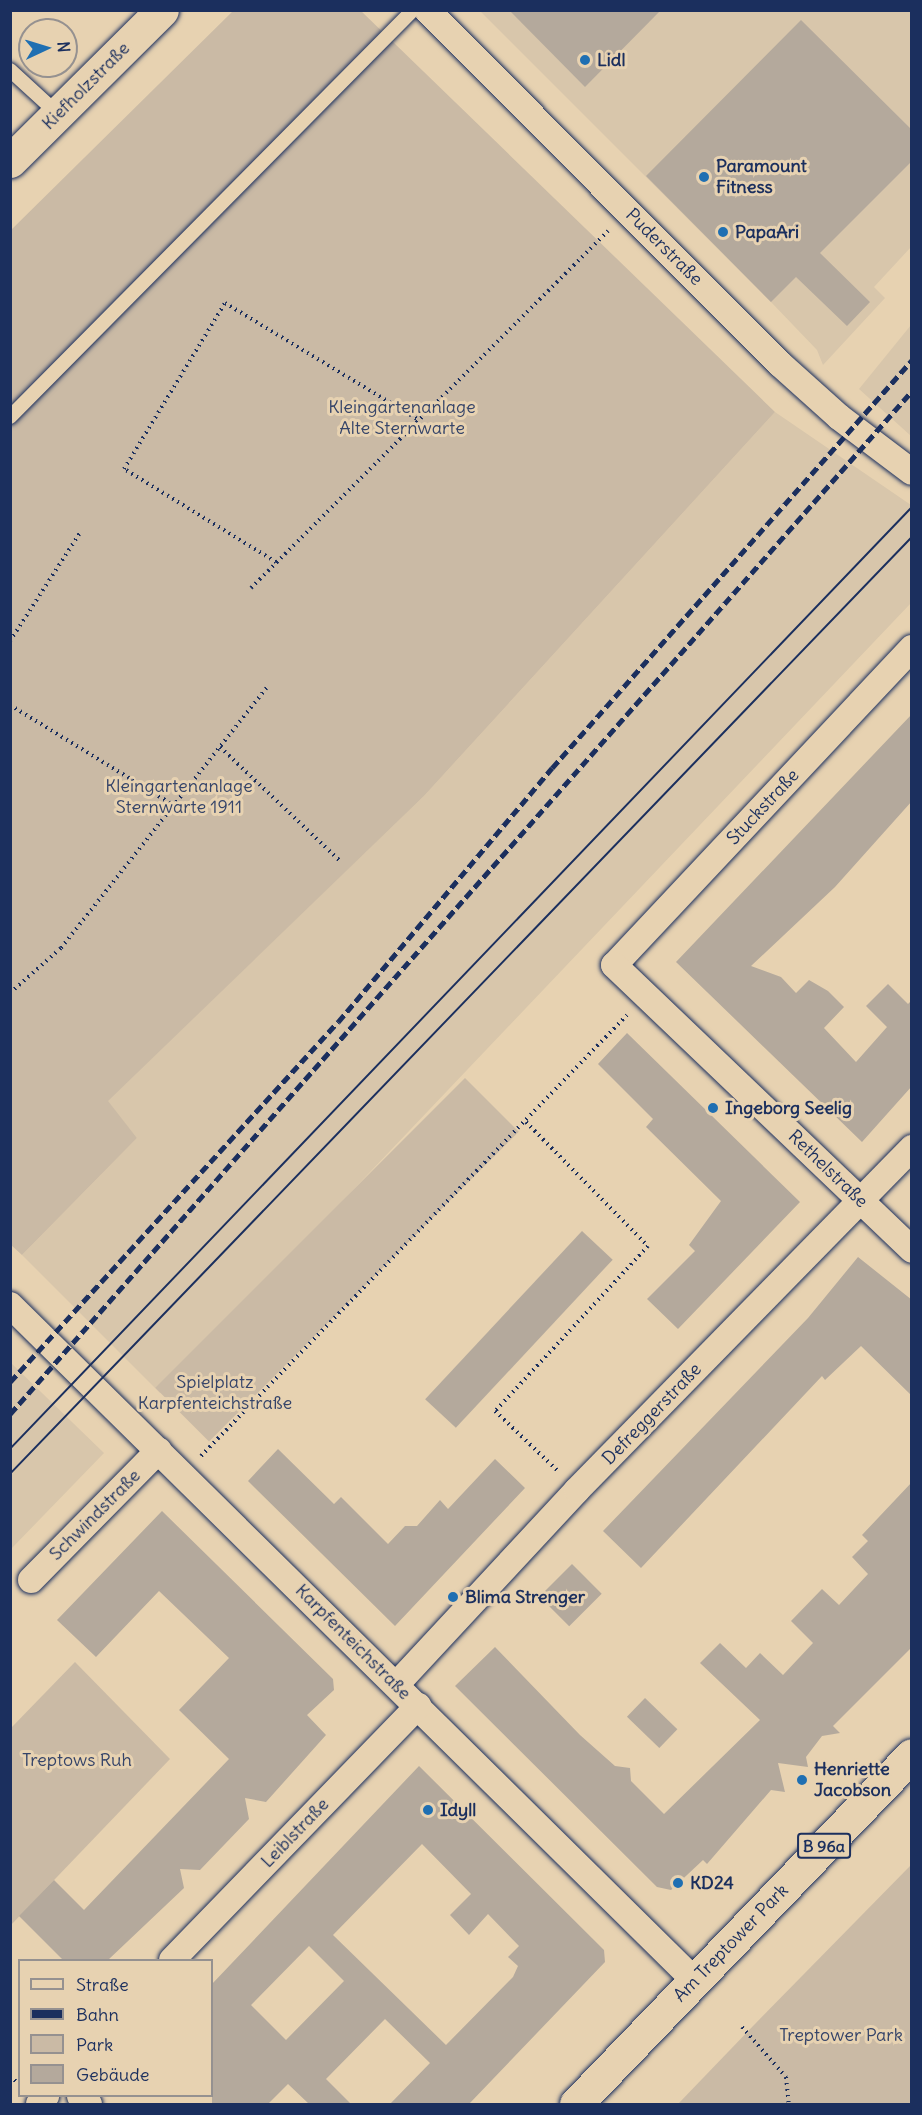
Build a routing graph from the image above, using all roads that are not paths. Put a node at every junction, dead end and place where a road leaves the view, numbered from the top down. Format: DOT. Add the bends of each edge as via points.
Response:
graph roads {
  1 [pos="162,10"];
  2 [pos="413,10"];
  3 [pos="427,10"];
  4 [pos="10,70"];
  5 [pos="58,114"];
  6 [pos="10,161"];
  7 [pos="10,417"];
  8 [pos="912,472"];
  9 [pos="912,648"];
  10 [pos="614,964"];
  11 [pos="912,1148"];
  12 [pos="861,1201"];
  13 [pos="912,1250"];
  14 [pos="10,1305"];
  15 [pos="159,1450"];
  16 [pos="31,1580"];
  17 [pos="396,1685"];
  18 [pos="418,1706"];
  19 [pos="912,1755"];
  20 [pos="173,1959"];
  21 [pos="695,1981"];
  22 [pos="576,2104"];
  1 -- 5 [label="main road, Kiefholzstraße"];
  2 -- 7 [label="lane"];
  3 -- 8 [label="street, Puderstraße" via="802,384"];
  4 -- 5 [label="lane"];
  5 -- 6 [label="main road, Kiefholzstraße"];
  9 -- 10 [label="street, Stuckstraße"];
  10 -- 12 [label="street, Rethelstraße"];
  11 -- 12 [label="street, Defreggerstraße"];
  12 -- 13 [label="street, Rethelstraße"];
  12 -- 17 [label="street, Defreggerstraße" via="577,1490"];
  14 -- 15 [label="street, Karpfenteichstraße"];
  15 -- 16 [label="street, Schwindstraße"];
  15 -- 17 [label="street, Karpfenteichstraße"];
  17 -- 18 [label="street, Karpfenteichstraße"];
  18 -- 20 [label="street, Leiblstraße"];
  18 -- 21 [label="street, Karpfenteichstraße"];
  19 -- 21 [label="main road, Am Treptower Park / B 96a"];
  21 -- 22 [label="main road, Am Treptower Park / B 96a"];
}
